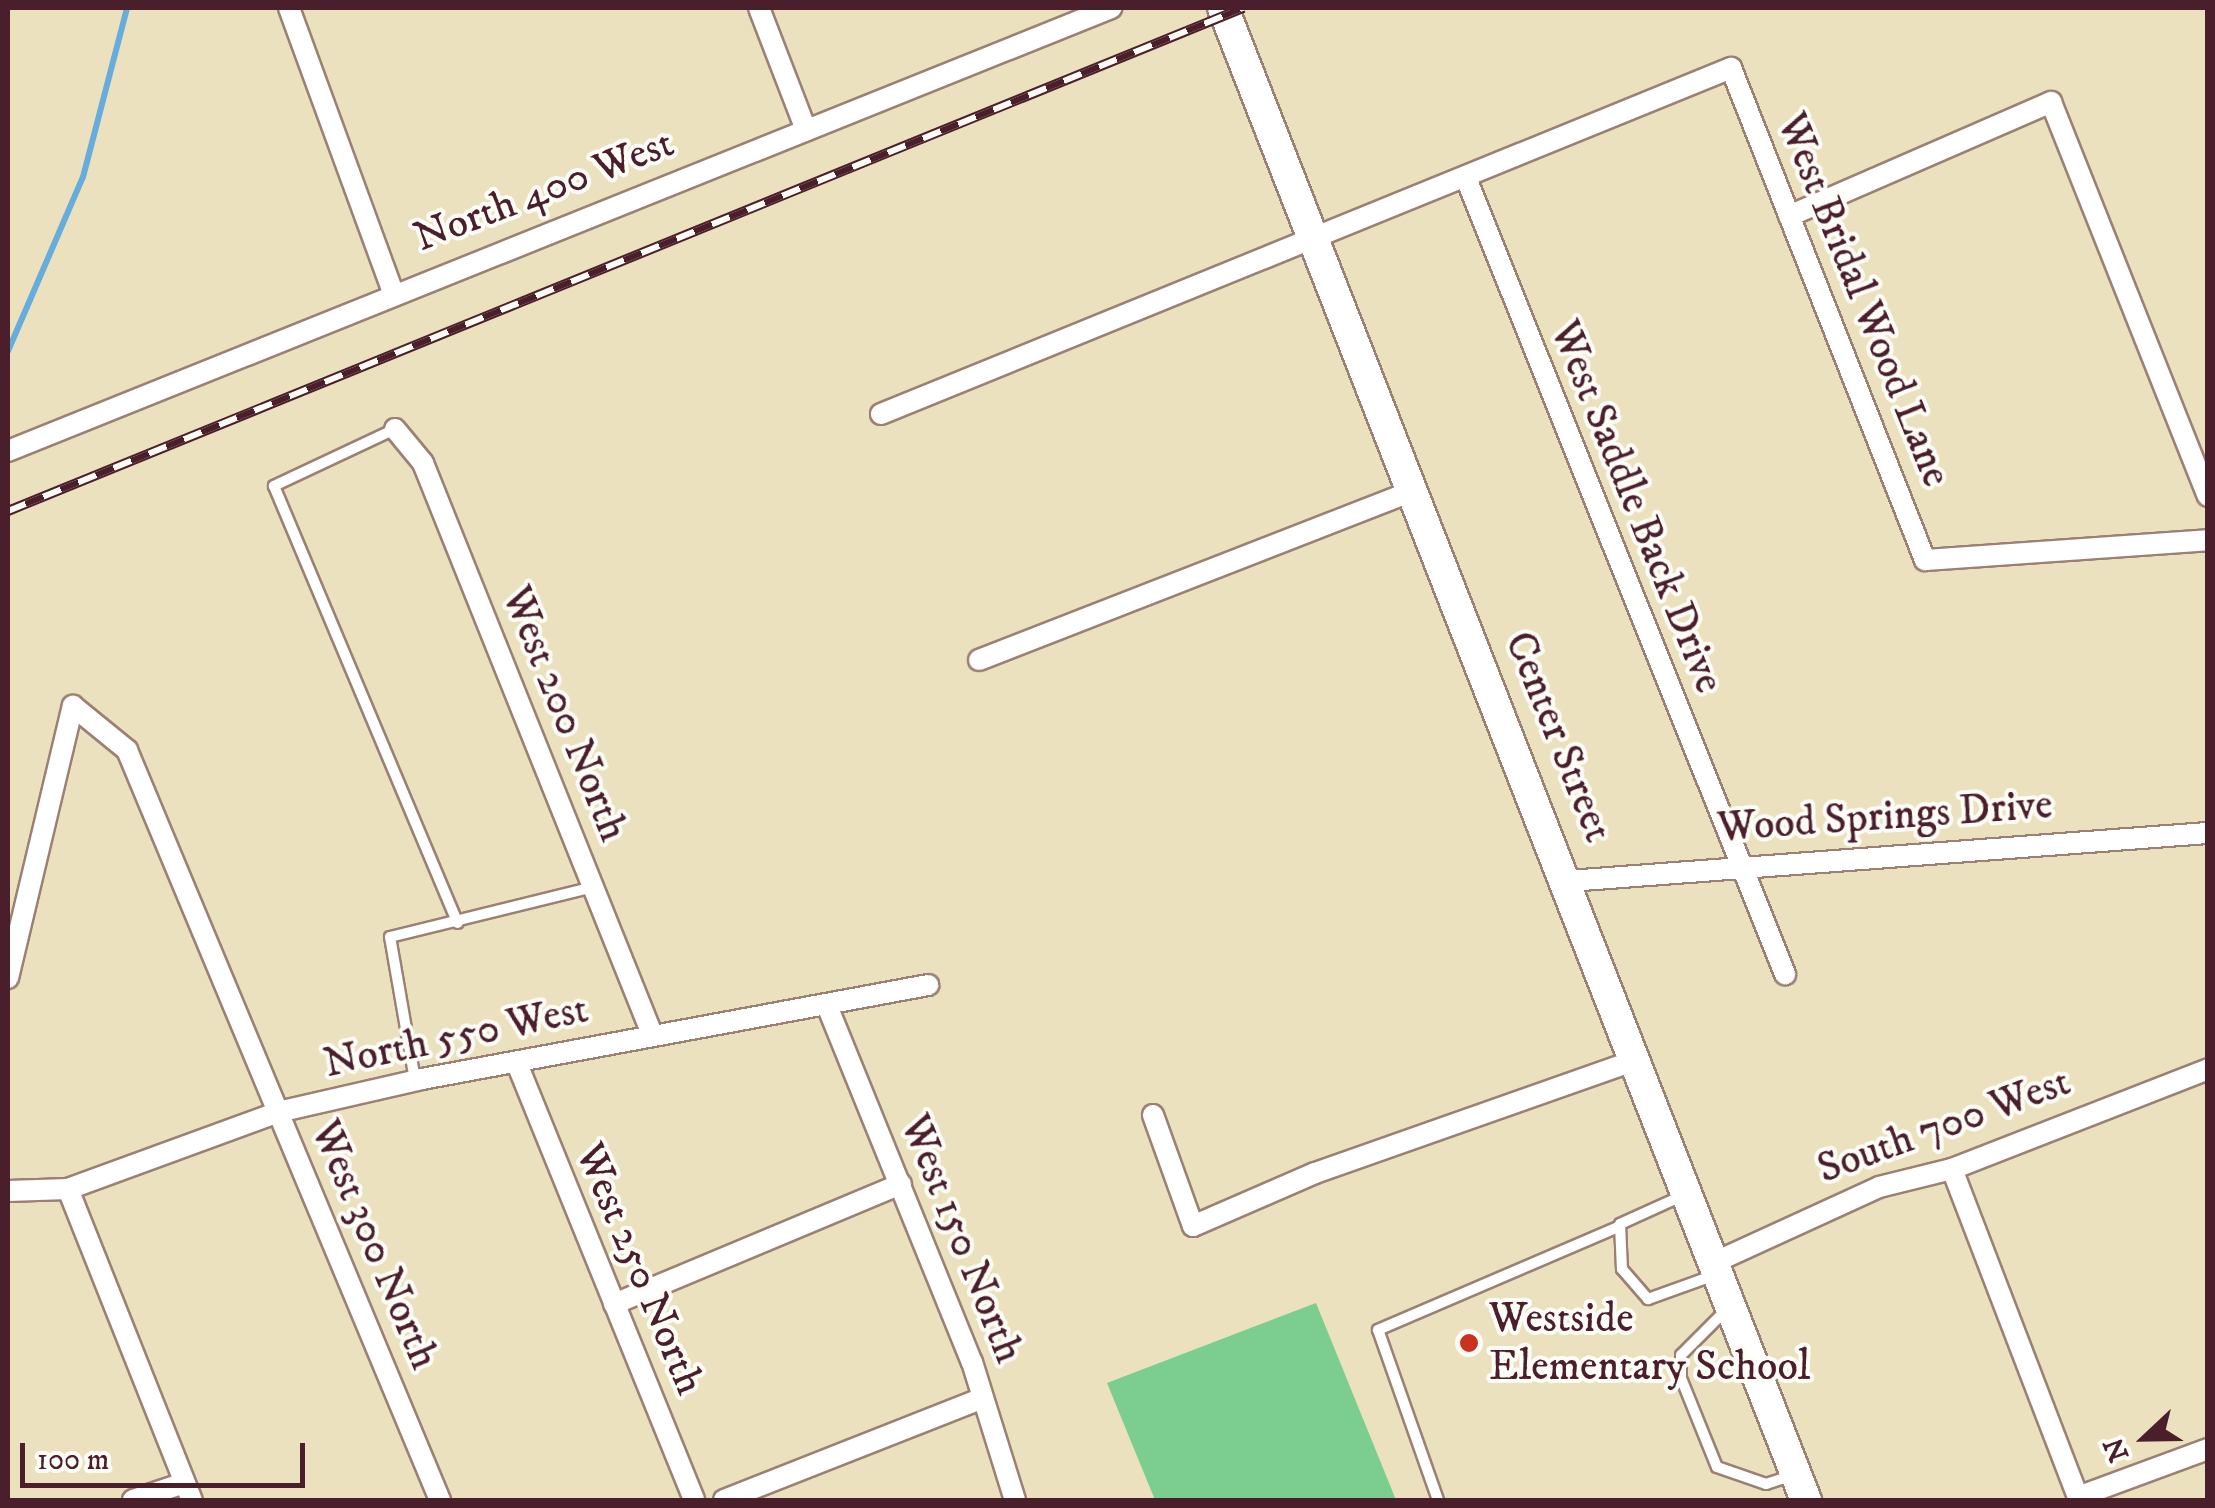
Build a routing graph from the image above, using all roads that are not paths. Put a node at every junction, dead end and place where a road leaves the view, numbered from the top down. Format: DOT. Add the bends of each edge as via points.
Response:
graph roads {
  1 [pos="289,8"];
  2 [pos="759,8"];
  3 [pos="1111,8"];
  4 [pos="1223,8"];
  5 [pos="806,130"];
  6 [pos="1466,178"];
  7 [pos="1789,216"];
  8 [pos="1313,241"];
  9 [pos="392,290"];
  10 [pos="880,414"];
  11 [pos="395,429"];
  12 [pos="8,451"];
  13 [pos="1414,490"];
  14 [pos="2208,496"];
  15 [pos="2208,540"];
  16 [pos="979,660"];
  17 [pos="2208,832"];
  18 [pos="1737,864"];
  19 [pos="1569,881"];
  20 [pos="593,886"];
  21 [pos="458,923"];
  22 [pos="1785,974"];
  23 [pos="8,978"];
  24 [pos="928,985"];
  25 [pos="828,1008"];
  26 [pos="652,1034"];
  27 [pos="1636,1060"];
  28 [pos="518,1066"];
  29 [pos="2208,1068"];
  30 [pos="416,1081"];
  31 [pos="278,1112"];
  32 [pos="1153,1115"];
  33 [pos="1952,1169"];
  34 [pos="901,1184"];
  35 [pos="68,1189"];
  36 [pos="8,1191"];
  37 [pos="1685,1194"];
  38 [pos="1618,1227"];
  39 [pos="1713,1270"];
  40 [pos="614,1304"];
  41 [pos="1729,1307"];
  42 [pos="984,1398"];
  43 [pos="2208,1449"];
  44 [pos="1801,1487"];
  45 [pos="188,1492"];
  46 [pos="133,1500"];
  47 [pos="440,1500"];
  48 [pos="694,1500"];
  49 [pos="724,1500"];
  50 [pos="1016,1500"];
  51 [pos="1438,1500"];
  1 -- 9 [label="street"];
  2 -- 5 [label="street"];
  3 -- 5 [label="street, North 400 West"];
  4 -- 8 [label="street, Center Street"];
  5 -- 9 [label="street, North 400 West"];
  6 -- 7 [label="street, West Bridal Wood Lane" via="1731,68"];
  6 -- 8 [label="street"];
  6 -- 18 [label="street, West Saddle Back Drive"];
  7 -- 14 [label="street" via="2051,102"];
  7 -- 15 [label="street, West Bridal Wood Lane" via="1926,560"];
  8 -- 10 [label="street"];
  8 -- 13 [label="street, Center Street"];
  9 -- 12 [label="street, North 400 West"];
  11 -- 20 [label="street, West 200 North" via="422,462"];
  11 -- 21 [label="lane" via="274,486"];
  13 -- 16 [label="street"];
  13 -- 19 [label="street, Center Street"];
  17 -- 18 [label="street, Wood Springs Drive"];
  18 -- 19 [label="street, Wood Springs Drive"];
  18 -- 22 [label="street, West Saddle Back Drive"];
  19 -- 27 [label="street, Center Street"];
  20 -- 21 [label="lane"];
  20 -- 26 [label="street, West 200 North"];
  21 -- 30 [label="lane" via="390,937"];
  23 -- 31 [label="street, West 300 North" via="74,706 126,750"];
  24 -- 25 [label="street, North 550 West"];
  25 -- 26 [label="street, North 550 West"];
  25 -- 34 [label="street, West 150 North"];
  26 -- 28 [label="street, North 550 West"];
  27 -- 32 [label="street" via="1315,1172 1194,1226"];
  27 -- 37 [label="street, Center Street"];
  28 -- 30 [label="street, North 550 West"];
  28 -- 40 [label="street, West 250 North"];
  29 -- 33 [label="street, South 700 West"];
  30 -- 31 [label="street, North 550 West"];
  31 -- 35 [label="street, North 550 West"];
  31 -- 47 [label="street, West 300 North"];
  33 -- 39 [label="street, South 700 West" via="1879,1186"];
  33 -- 43 [label="street" via="2078,1497"];
  34 -- 40 [label="street"];
  34 -- 42 [label="street, West 150 North"];
  35 -- 36 [label="street, North 550 West"];
  35 -- 45 [label="street"];
  37 -- 38 [label="lane"];
  37 -- 39 [label="street, Center Street"];
  38 -- 39 [label="lane" via="1616,1254 1639,1296 1659,1298"];
  38 -- 51 [label="lane" via="1378,1330"];
  39 -- 41 [label="street, Center Street"];
  40 -- 48 [label="street, West 250 North"];
  41 -- 44 [label="street, Center Street"];
  41 -- 44 [label="lane" via="1682,1355 1681,1378 1717,1467 1766,1484"];
  42 -- 49 [label="street"];
  42 -- 50 [label="street, West 150 North"];
  45 -- 46 [label="street"];
}
